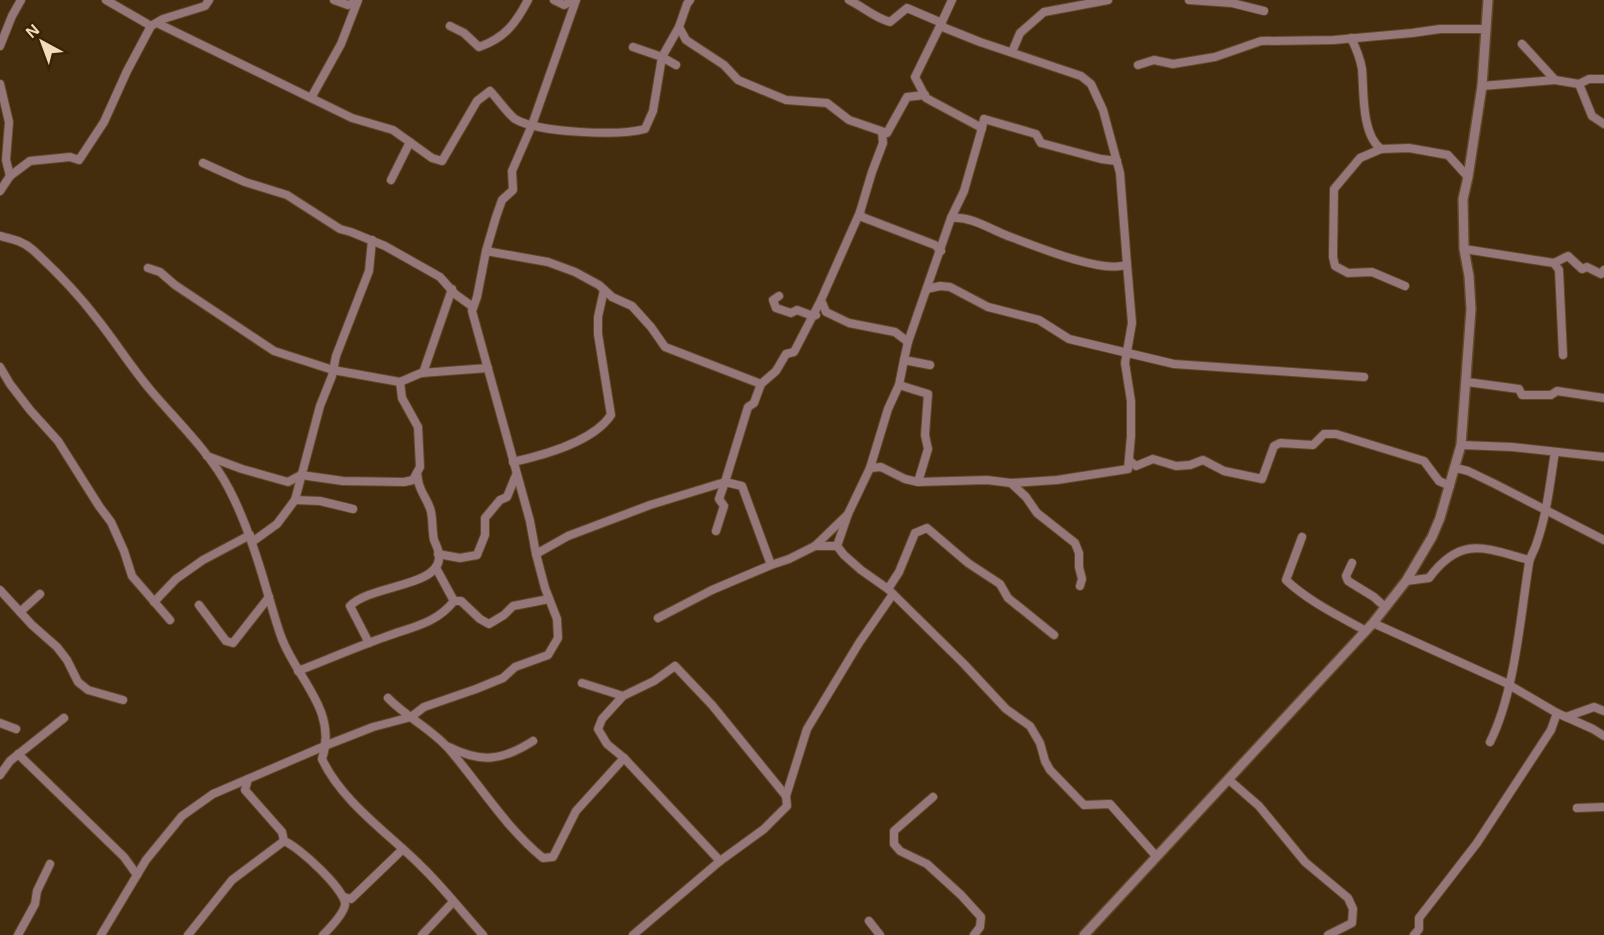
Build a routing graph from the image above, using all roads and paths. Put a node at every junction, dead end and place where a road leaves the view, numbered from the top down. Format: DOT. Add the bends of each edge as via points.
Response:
graph roads {
  1 [pos="21,0"];
  2 [pos="106,0"];
  3 [pos="209,0"];
  4 [pos="334,0"];
  5 [pos="528,0"];
  6 [pos="554,0"];
  7 [pos="575,0"];
  8 [pos="690,0"];
  9 [pos="849,0"];
  10 [pos="952,0"];
  11 [pos="1108,0"];
  12 [pos="1189,0"];
  13 [pos="1488,0"];
  14 [pos="358,1"];
  15 [pos="1264,11"];
  16 [pos="941,24"];
  17 [pos="154,25"];
  18 [pos="450,26"];
  19 [pos="679,27"];
  20 [pos="1485,29"];
  21 [pos="1351,38"];
  22 [pos="1522,44"];
  23 [pos="0,46"];
  24 [pos="633,47"];
  25 [pos="1012,52"];
  26 [pos="662,57"];
  27 [pos="676,65"];
  28 [pos="1138,65"];
  29 [pos="1604,79"];
  30 [pos="1555,80"];
  31 [pos="0,84"];
  32 [pos="1579,84"];
  33 [pos="1482,86"];
  34 [pos="925,95"];
  35 [pos="311,98"];
  36 [pos="1604,124"];
  37 [pos="532,125"];
  38 [pos="982,128"];
  39 [pos="882,132"];
  40 [pos="410,142"];
  41 [pos="1381,149"];
  42 [pos="1117,161"];
  43 [pos="203,164"];
  44 [pos="10,176"];
  45 [pos="1468,177"];
  46 [pos="391,180"];
  47 [pos="0,191"];
  48 [pos="860,212"];
  49 [pos="951,218"];
  50 [pos="0,236"];
  51 [pos="372,240"];
  52 [pos="1464,249"];
  53 [pos="486,251"];
  54 [pos="940,251"];
  55 [pos="1554,263"];
  56 [pos="1127,264"];
  57 [pos="148,268"];
  58 [pos="1604,270"];
  59 [pos="1405,286"];
  60 [pos="452,289"];
  61 [pos="604,290"];
  62 [pos="927,290"];
  63 [pos="779,296"];
  64 [pos="821,300"];
  65 [pos="473,307"];
  66 [pos="826,312"];
  67 [pos="813,316"];
  68 [pos="908,342"];
  69 [pos="482,349"];
  70 [pos="1128,352"];
  71 [pos="1563,355"];
  72 [pos="904,360"];
  73 [pos="930,365"];
  74 [pos="0,367"];
  75 [pos="488,368"];
  76 [pos="472,369"];
  77 [pos="333,370"];
  78 [pos="423,373"];
  79 [pos="1364,378"];
  80 [pos="400,382"];
  81 [pos="1467,382"];
  82 [pos="761,384"];
  83 [pos="898,385"];
  84 [pos="1604,398"];
  85 [pos="1461,445"];
  86 [pos="1555,452"];
  87 [pos="206,456"];
  88 [pos="1604,457"];
  89 [pos="1130,461"];
  90 [pos="513,462"];
  91 [pos="870,468"];
  92 [pos="1456,468"];
  93 [pos="417,473"];
  94 [pos="517,474"];
  95 [pos="301,476"];
  96 [pos="725,482"];
  97 [pos="918,482"];
  98 [pos="1011,483"];
  99 [pos="1450,486"];
  100 [pos="294,500"];
  101 [pos="353,509"];
  102 [pos="1545,510"];
  103 [pos="848,513"];
  104 [pos="716,531"];
  105 [pos="1302,537"];
  106 [pos="251,539"];
  107 [pos="1604,540"];
  108 [pos="815,546"];
  109 [pos="837,546"];
  110 [pos="438,554"];
  111 [pos="536,554"];
  112 [pos="1529,560"];
  113 [pos="1352,563"];
  114 [pos="771,565"];
  115 [pos="436,568"];
  116 [pos="1406,581"];
  117 [pos="1080,586"];
  118 [pos="0,590"];
  119 [pos="891,591"];
  120 [pos="40,594"];
  121 [pos="269,597"];
  122 [pos="549,599"];
  123 [pos="454,601"];
  124 [pos="154,602"];
  125 [pos="199,605"];
  126 [pos="1385,607"];
  127 [pos="20,612"];
  128 [pos="658,618"];
  129 [pos="170,620"];
  130 [pos="1373,622"];
  131 [pos="1366,631"];
  132 [pos="1054,635"];
  133 [pos="369,644"];
  134 [pos="298,671"];
  135 [pos="582,683"];
  136 [pos="1509,684"];
  137 [pos="623,696"];
  138 [pos="388,698"];
  139 [pos="123,700"];
  140 [pos="1604,711"];
  141 [pos="1557,713"];
  142 [pos="411,717"];
  143 [pos="1566,717"];
  144 [pos="64,718"];
  145 [pos="0,723"];
  146 [pos="16,729"];
  147 [pos="1604,736"];
  148 [pos="533,741"];
  149 [pos="1490,742"];
  150 [pos="327,745"];
  151 [pos="447,747"];
  152 [pos="18,754"];
  153 [pos="624,758"];
  154 [pos="0,775"];
  155 [pos="248,779"];
  156 [pos="1228,779"];
  157 [pos="786,796"];
  158 [pos="933,797"];
  159 [pos="1604,807"];
  160 [pos="1577,808"];
  161 [pos="284,841"];
  162 [pos="403,849"];
  163 [pos="1156,856"];
  164 [pos="720,861"];
  165 [pos="50,864"];
  166 [pos="138,875"];
  167 [pos="347,901"];
  168 [pos="453,902"];
  169 [pos="869,921"];
  170 [pos="18,935"];
  171 [pos="101,935"];
  172 [pos="188,935"];
  173 [pos="323,935"];
  174 [pos="422,935"];
  175 [pos="483,935"];
  176 [pos="633,935"];
  177 [pos="880,935"];
  178 [pos="974,935"];
  179 [pos="1084,935"];
  180 [pos="1328,935"];
  181 [pos="1414,935"];
  1 -- 23 [label="street"];
  2 -- 17 [label="street"];
  3 -- 17 [label="street" via="205,6"];
  4 -- 14 [label="street" via="348,5"];
  5 -- 18 [label="street" via="515,23 489,44 479,47"];
  6 -- 7 [label="street" via="564,4"];
  7 -- 37 [label="street"];
  8 -- 19 [label="street"];
  9 -- 16 [label="street" via="890,22 907,8"];
  10 -- 16 [label="street"];
  11 -- 25 [label="street" via="1044,12 1020,33"];
  12 -- 15 [label="street" via="1232,3"];
  13 -- 20 [label="street"];
  14 -- 35 [label="street" via="341,44"];
  16 -- 25 [label="street"];
  16 -- 34 [label="street" via="915,77"];
  17 -- 35 [label="street"];
  17 -- 44 [label="street" via="80,160 70,157 30,161"];
  19 -- 26 [label="street"];
  19 -- 39 [label="street" via="686,40 724,65 738,80 786,100 827,103 849,120"];
  20 -- 21 [label="street" via="1440,29"];
  20 -- 33 [label="street"];
  21 -- 28 [label="street" via="1261,41 1215,57 1173,64 1154,60"];
  21 -- 41 [label="street" via="1359,54 1367,120 1375,144"];
  22 -- 30 [label="street"];
  24 -- 26 [label="street"];
  25 -- 42 [label="street" via="1081,76 1091,84 1103,110"];
  26 -- 27 [label="street"];
  26 -- 37 [label="street" via="653,111 645,129 598,133"];
  29 -- 32 [label="street"];
  30 -- 32 [label="street"];
  30 -- 33 [label="street"];
  31 -- 44 [label="street" via="9,122 6,160"];
  32 -- 36 [label="street" via="1592,116"];
  33 -- 45 [label="street"];
  34 -- 38 [label="street"];
  34 -- 39 [label="street" via="907,97 893,125 887,133"];
  35 -- 40 [label="street" via="352,118 393,130"];
  37 -- 40 [label="street" via="513,118 490,91 477,101 442,161"];
  37 -- 53 [label="street" via="512,171 513,190 502,200"];
  38 -- 42 [label="street" via="984,119 1036,134 1041,143"];
  38 -- 49 [label="street" via="964,191"];
  39 -- 48 [label="street" via="883,143"];
  40 -- 46 [label="street"];
  41 -- 45 [label="street" via="1409,148 1449,155"];
  41 -- 59 [label="street" via="1360,159 1334,189 1333,256 1335,266 1348,273 1372,272"];
  42 -- 56 [label="street"];
  43 -- 51 [label="street" via="286,195 335,226"];
  44 -- 47 [label="street"];
  45 -- 52 [label="street" via="1463,199"];
  48 -- 54 [label="street" via="862,217 935,245"];
  48 -- 64 [label="street"];
  49 -- 54 [label="street"];
  49 -- 56 [label="street" via="961,217 1095,266 1120,268"];
  50 -- 87 [label="street" via="32,249 70,289"];
  51 -- 60 [label="street" via="440,277"];
  51 -- 77 [label="street" via="369,271"];
  52 -- 55 [label="street"];
  52 -- 81 [label="street" via="1471,309"];
  53 -- 61 [label="street" via="557,266"];
  53 -- 65 [label="street"];
  54 -- 62 [label="street"];
  55 -- 58 [label="street" via="1568,256 1582,269 1587,267 1601,274"];
  55 -- 71 [label="street" via="1559,270"];
  56 -- 70 [label="street" via="1132,323"];
  57 -- 77 [label="street" via="160,272 274,351"];
  60 -- 65 [label="street"];
  60 -- 78 [label="street"];
  61 -- 82 [label="street" via="632,306 665,347"];
  61 -- 90 [label="street" via="598,334 611,415 604,426 573,442"];
  62 -- 68 [label="street"];
  62 -- 70 [label="street" via="951,287 987,307 1039,320 1069,339"];
  63 -- 67 [label="street" via="773,300 776,308"];
  64 -- 66 [label="street"];
  64 -- 67 [label="street"];
  65 -- 69 [label="street"];
  66 -- 67 [label="street"];
  66 -- 68 [label="street" via="849,323 895,332"];
  67 -- 82 [label="street" via="794,352 786,354 776,371"];
  68 -- 72 [label="street"];
  69 -- 75 [label="street"];
  69 -- 76 [label="street"];
  70 -- 79 [label="street" via="1174,364"];
  70 -- 89 [label="street" via="1125,363 1131,402"];
  72 -- 73 [label="street"];
  72 -- 83 [label="street"];
  74 -- 124 [label="street" via="58,441 111,522 132,576"];
  75 -- 76 [label="street"];
  75 -- 90 [label="street"];
  76 -- 78 [label="street"];
  77 -- 80 [label="street"];
  77 -- 95 [label="street"];
  78 -- 80 [label="street"];
  80 -- 93 [label="street" via="402,398 418,428"];
  81 -- 84 [label="street" via="1519,389 1522,395 1551,395 1557,391"];
  81 -- 85 [label="street"];
  82 -- 96 [label="street" via="754,403 748,407"];
  83 -- 91 [label="street"];
  83 -- 97 [label="street" via="929,397 925,435 928,449"];
  85 -- 86 [label="street"];
  85 -- 92 [label="street"];
  86 -- 88 [label="street"];
  86 -- 102 [label="street"];
  87 -- 95 [label="street" via="288,482"];
  87 -- 106 [label="street" via="226,482"];
  89 -- 98 [label="street" via="1128,469"];
  89 -- 99 [label="street" via="1136,466 1153,459 1176,466 1203,460 1224,471 1262,479 1274,446 1313,445 1324,434 1336,434 1424,461 1439,481"];
  90 -- 94 [label="street"];
  91 -- 97 [label="street" via="881,467"];
  91 -- 103 [label="street"];
  92 -- 99 [label="street"];
  92 -- 102 [label="street"];
  93 -- 95 [label="street" via="413,480 404,482"];
  93 -- 110 [label="street" via="431,511"];
  94 -- 110 [label="street" via="507,497 485,518 485,535 477,555 460,558"];
  94 -- 111 [label="street"];
  95 -- 100 [label="street"];
  96 -- 104 [label="street" via="719,499 724,506"];
  96 -- 111 [label="street" via="568,536"];
  96 -- 114 [label="street" via="742,486"];
  97 -- 98 [label="street"];
  98 -- 117 [label="street" via="1037,513 1075,543"];
  99 -- 116 [label="street" via="1432,537"];
  100 -- 101 [label="street"];
  100 -- 106 [label="street" via="277,524"];
  102 -- 107 [label="street"];
  102 -- 112 [label="street"];
  103 -- 108 [label="street"];
  103 -- 109 [label="street"];
  105 -- 131 [label="street" via="1286,580"];
  106 -- 121 [label="street"];
  106 -- 124 [label="street" via="203,560 176,579"];
  108 -- 109 [label="street"];
  108 -- 114 [label="street"];
  109 -- 119 [label="street" via="861,570"];
  110 -- 115 [label="street"];
  111 -- 122 [label="street"];
  112 -- 116 [label="street" via="1481,547 1465,549 1448,558 1429,578"];
  112 -- 136 [label="street"];
  113 -- 126 [label="street" via="1346,576 1348,581"];
  114 -- 128 [label="street"];
  115 -- 123 [label="street"];
  115 -- 133 [label="street" via="421,579 372,592 350,606"];
  116 -- 126 [label="street"];
  118 -- 127 [label="street"];
  119 -- 132 [label="street" via="915,533 927,528 1000,584 1008,598"];
  119 -- 157 [label="street" via="807,729"];
  119 -- 163 [label="street" via="1006,709 1030,726 1050,770 1071,793 1084,805 1110,804"];
  120 -- 127 [label="street"];
  121 -- 125 [label="street" via="233,644 226,641"];
  121 -- 134 [label="street" via="281,637"];
  122 -- 123 [label="street" via="513,606 489,624 461,601"];
  122 -- 142 [label="street" via="557,619 558,638 548,656 515,668 503,678 424,707"];
  123 -- 133 [label="street" via="427,623"];
  124 -- 129 [label="street"];
  126 -- 130 [label="street"];
  127 -- 139 [label="street" via="57,647 78,682 88,690"];
  130 -- 131 [label="street"];
  130 -- 136 [label="street"];
  131 -- 156 [label="street"];
  133 -- 134 [label="street"];
  134 -- 150 [label="street" via="322,710"];
  135 -- 137 [label="street"];
  136 -- 141 [label="street"];
  136 -- 149 [label="street"];
  137 -- 153 [label="street" via="598,729 607,744"];
  137 -- 157 [label="street" via="675,666"];
  138 -- 142 [label="street"];
  140 -- 143 [label="street" via="1594,707"];
  141 -- 143 [label="street"];
  141 -- 181 [label="street" via="1551,730 1477,843 1419,918 1419,929"];
  142 -- 150 [label="street"];
  142 -- 151 [label="street"];
  143 -- 147 [label="street"];
  144 -- 152 [label="street"];
  145 -- 146 [label="street"];
  148 -- 151 [label="street" via="505,755 481,758"];
  150 -- 155 [label="street"];
  150 -- 162 [label="street" via="322,759 333,779"];
  151 -- 153 [label="street" via="543,858 553,857 576,811"];
  152 -- 154 [label="street"];
  152 -- 166 [label="street"];
  153 -- 164 [label="street"];
  155 -- 161 [label="street" via="245,790 282,832"];
  155 -- 166 [label="street" via="213,794 182,816"];
  156 -- 163 [label="street"];
  156 -- 180 [label="street" via="1259,806 1305,862 1348,898 1353,909 1352,923"];
  157 -- 164 [label="street" via="787,806 764,829"];
  158 -- 178 [label="street" via="894,831 894,844 900,852 927,864 961,895 981,918"];
  159 -- 160 [label="street"];
  161 -- 167 [label="street" via="322,869"];
  161 -- 172 [label="street" via="232,880"];
  162 -- 167 [label="street"];
  162 -- 168 [label="street"];
  163 -- 179 [label="street"];
  164 -- 176 [label="street"];
  165 -- 170 [label="street"];
  166 -- 171 [label="street"];
  167 -- 173 [label="street"];
  168 -- 174 [label="street"];
  168 -- 175 [label="street"];
  169 -- 177 [label="street"];
}
